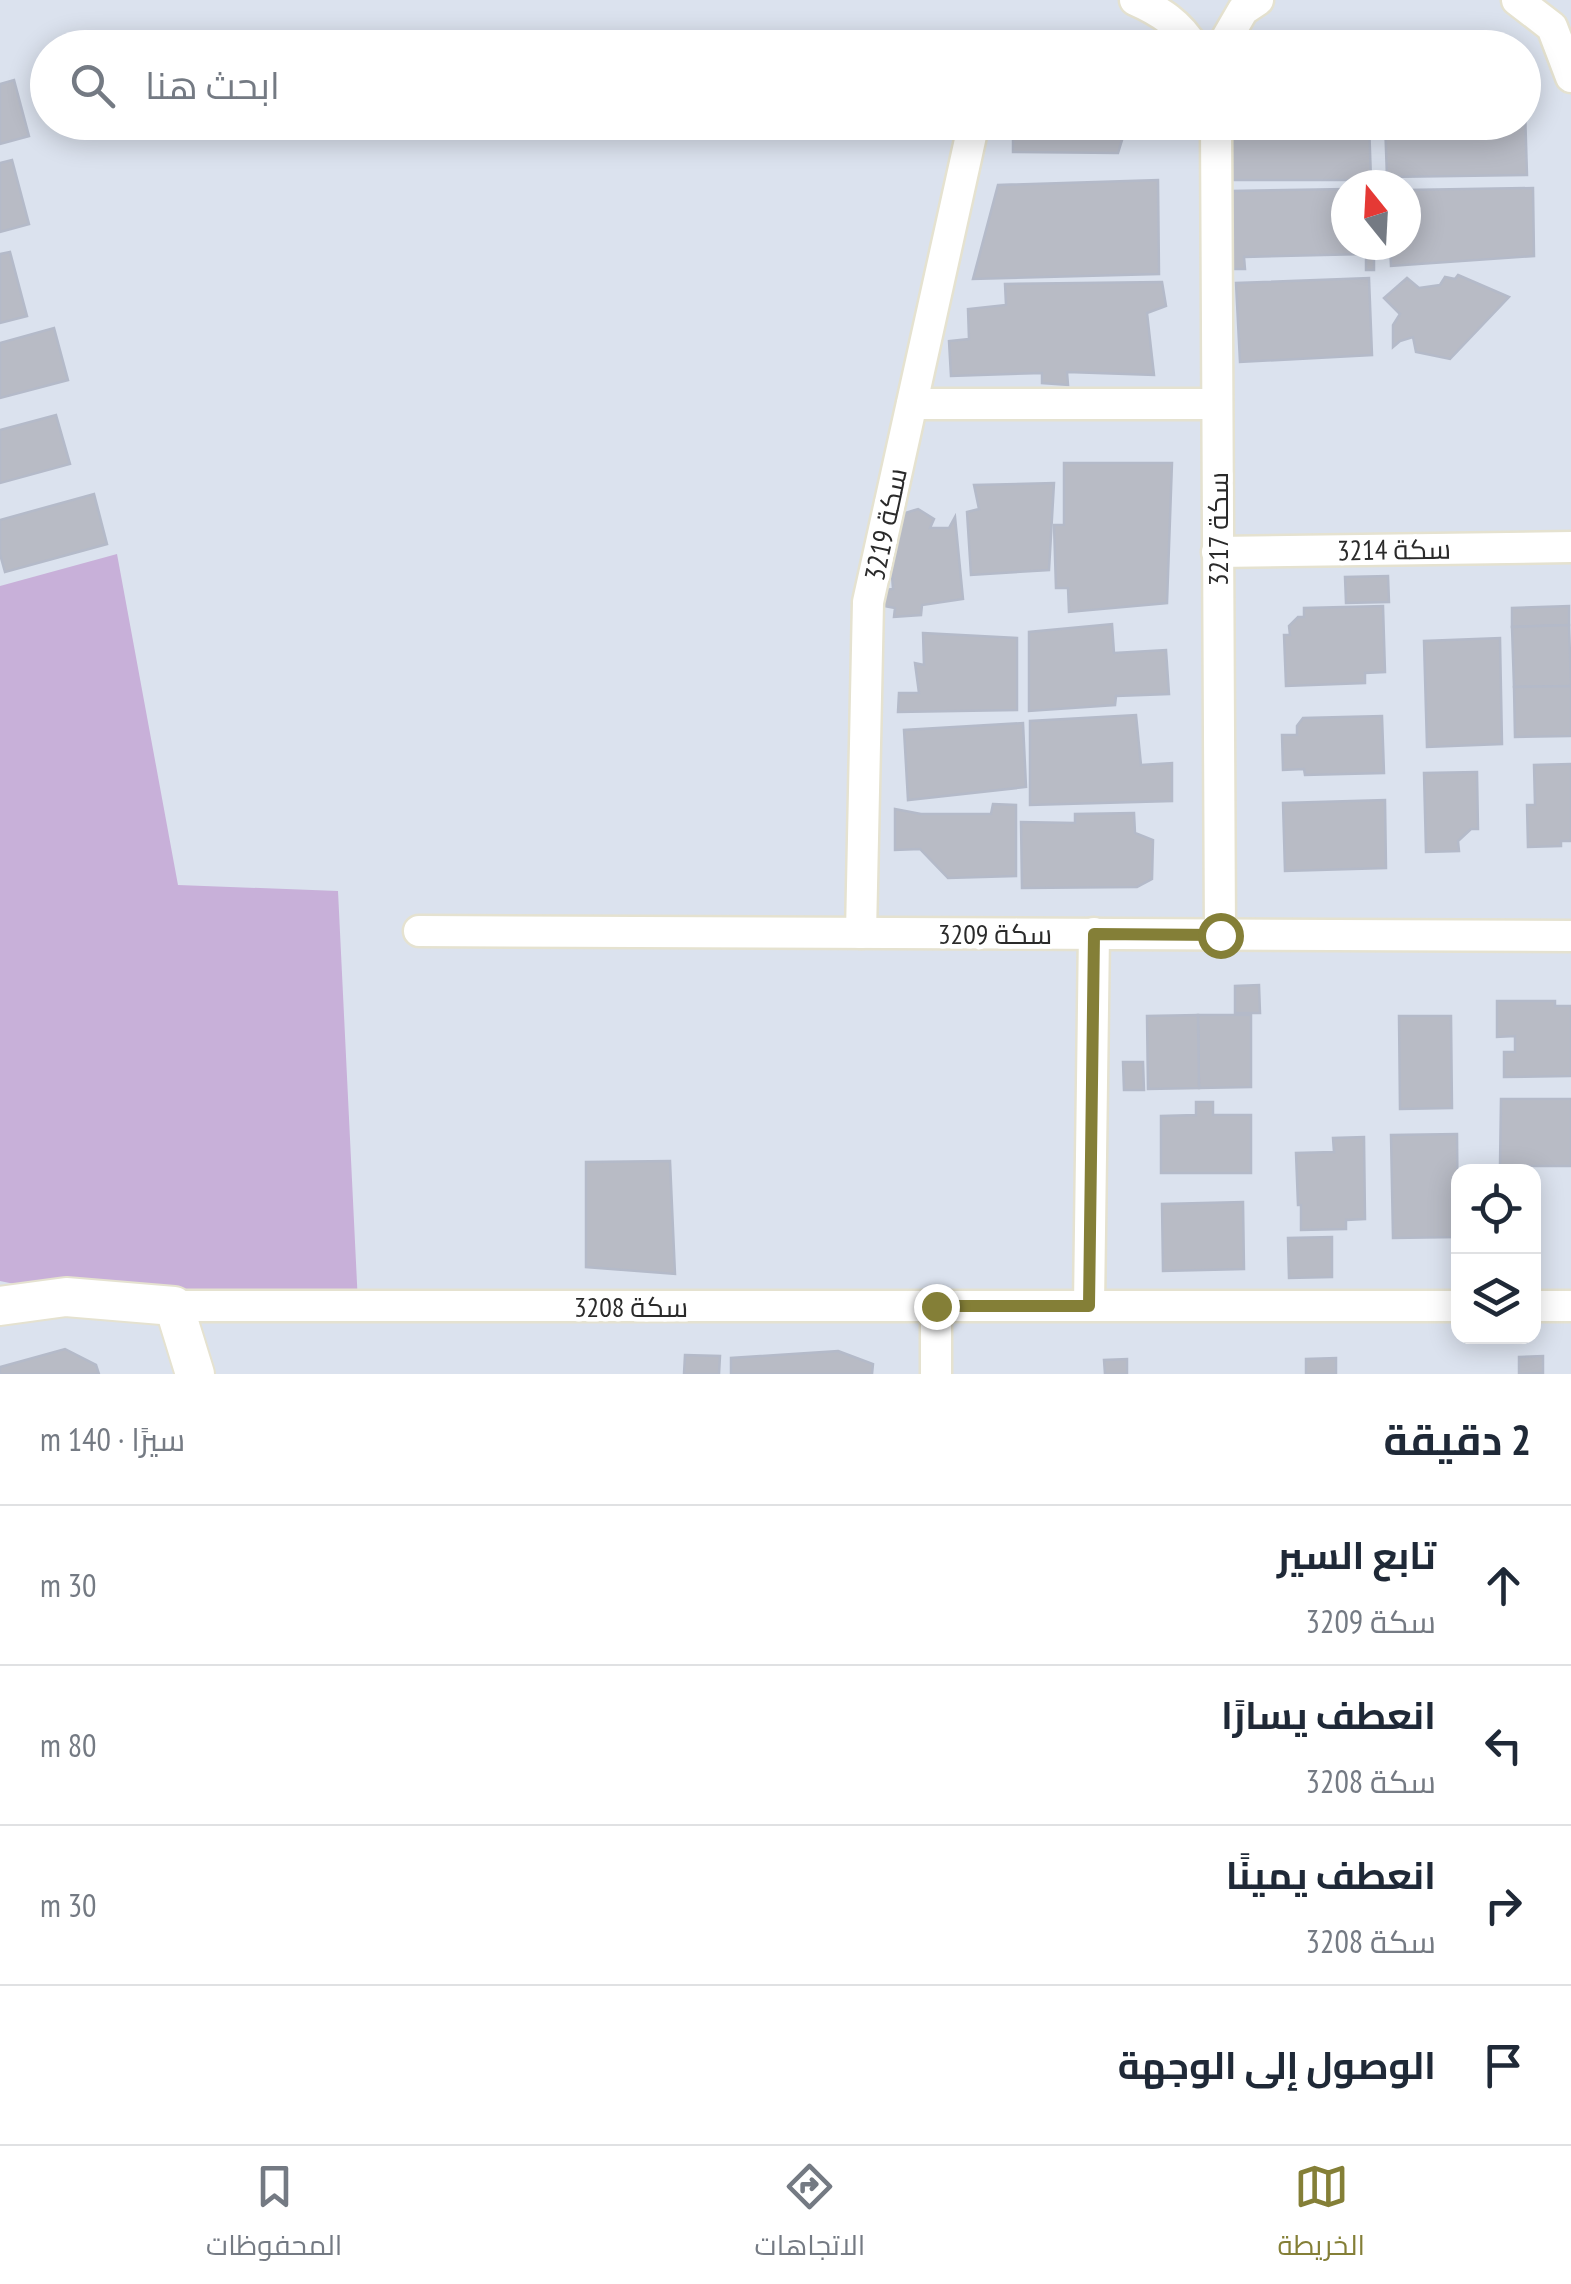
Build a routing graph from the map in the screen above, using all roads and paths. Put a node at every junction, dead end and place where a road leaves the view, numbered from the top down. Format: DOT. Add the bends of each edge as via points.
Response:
graph roads {
  1 [pos="1135,0"];
  2 [pos="1258,0"];
  3 [pos="1517,0"];
  4 [pos="1184,30"];
  5 [pos="1231,30"];
  6 [pos="1571,77"];
  7 [pos="970,140"];
  8 [pos="1216,140"];
  9 [pos="912,404"];
  10 [pos="1217,404"];
  11 [pos="1571,547"];
  12 [pos="1216,552"];
  13 [pos="419,931"];
  14 [pos="862,933"];
  15 [pos="1094,934"];
  16 [pos="1220,935"];
  17 [pos="1571,936"];
  18 [pos="0,1306"];
  19 [pos="174,1306"];
  20 [pos="936,1306"];
  21 [pos="1089,1306"];
  22 [pos="1451,1306"];
  23 [pos="1541,1306"];
  24 [pos="1571,1306"];
  25 [pos="195,1374"];
  26 [pos="936,1374"];
  1 -- 4 [label="street"];
  2 -- 5 [label="street"];
  3 -- 6 [label="street" via="1552,26"];
  7 -- 9 [label="street, سكة 3219"];
  8 -- 10 [label="street, سكة 3217"];
  9 -- 10 [label="street"];
  9 -- 14 [label="street, سكة 3219" via="868,602"];
  10 -- 12 [label="street, سكة 3217"];
  11 -- 12 [label="street, سكة 3214"];
  12 -- 16 [label="street, سكة 3217"];
  13 -- 14 [label="street, سكة 3209"];
  14 -- 15 [label="street, سكة 3209"];
  15 -- 16 [label="street, سكة 3209"];
  15 -- 21 [label="street"];
  16 -- 17 [label="street, سكة 3209"];
  18 -- 19 [label="street" via="66,1297"];
  19 -- 20 [label="street, سكة 3208"];
  19 -- 25 [label="street"];
  20 -- 21 [label="street, سكة 3208"];
  20 -- 26 [label="street"];
  21 -- 22 [label="street, سكة 3208"];
  23 -- 24 [label="street"];
}
